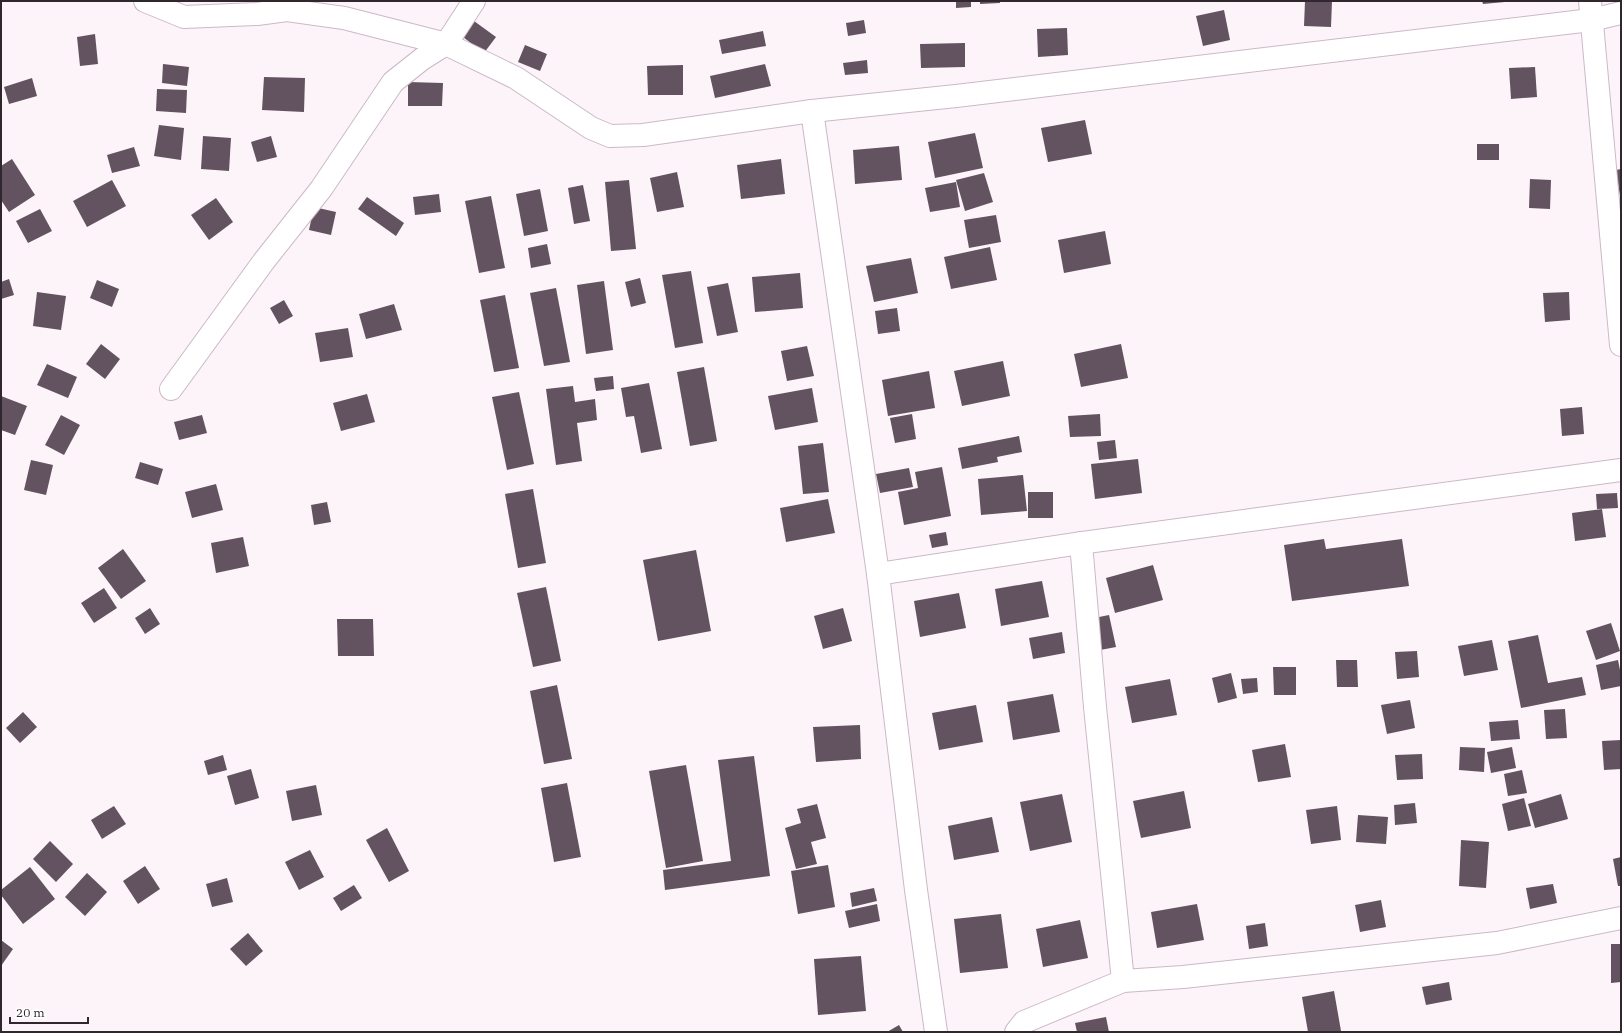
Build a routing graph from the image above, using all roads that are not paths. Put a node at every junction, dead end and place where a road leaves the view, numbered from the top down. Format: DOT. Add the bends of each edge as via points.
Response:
graph roads {
  1 [pos="145,1"];
  2 [pos="474,1"];
  3 [pos="256,8"];
  4 [pos="1590,10"];
  5 [pos="1621,13"];
  6 [pos="446,44"];
  7 [pos="812,111"];
  8 [pos="1621,345"];
  9 [pos="172,389"];
  10 [pos="1621,470"];
  11 [pos="1081,543"];
  12 [pos="878,574"];
  13 [pos="1621,918"];
  14 [pos="1123,981"];
  15 [pos="936,1032"];
  16 [pos="1016,1032"];
  1 -- 3 [label="street" via="184,17"];
  2 -- 6 [label="street"];
  3 -- 6 [label="street" via="344,18"];
  4 -- 5 [label="street"];
  4 -- 7 [label="street" via="956,96"];
  4 -- 8 [label="street"];
  6 -- 7 [label="street" via="516,78 591,128 610,136 643,136"];
  6 -- 9 [label="street" via="393,82 321,189 264,261"];
  7 -- 12 [label="street"];
  10 -- 11 [label="street"];
  11 -- 12 [label="street"];
  11 -- 14 [label="street"];
  12 -- 15 [label="street" via="916,890"];
  13 -- 14 [label="street" via="1497,942 1183,977"];
  14 -- 16 [label="street" via="1024,1022"];
}
